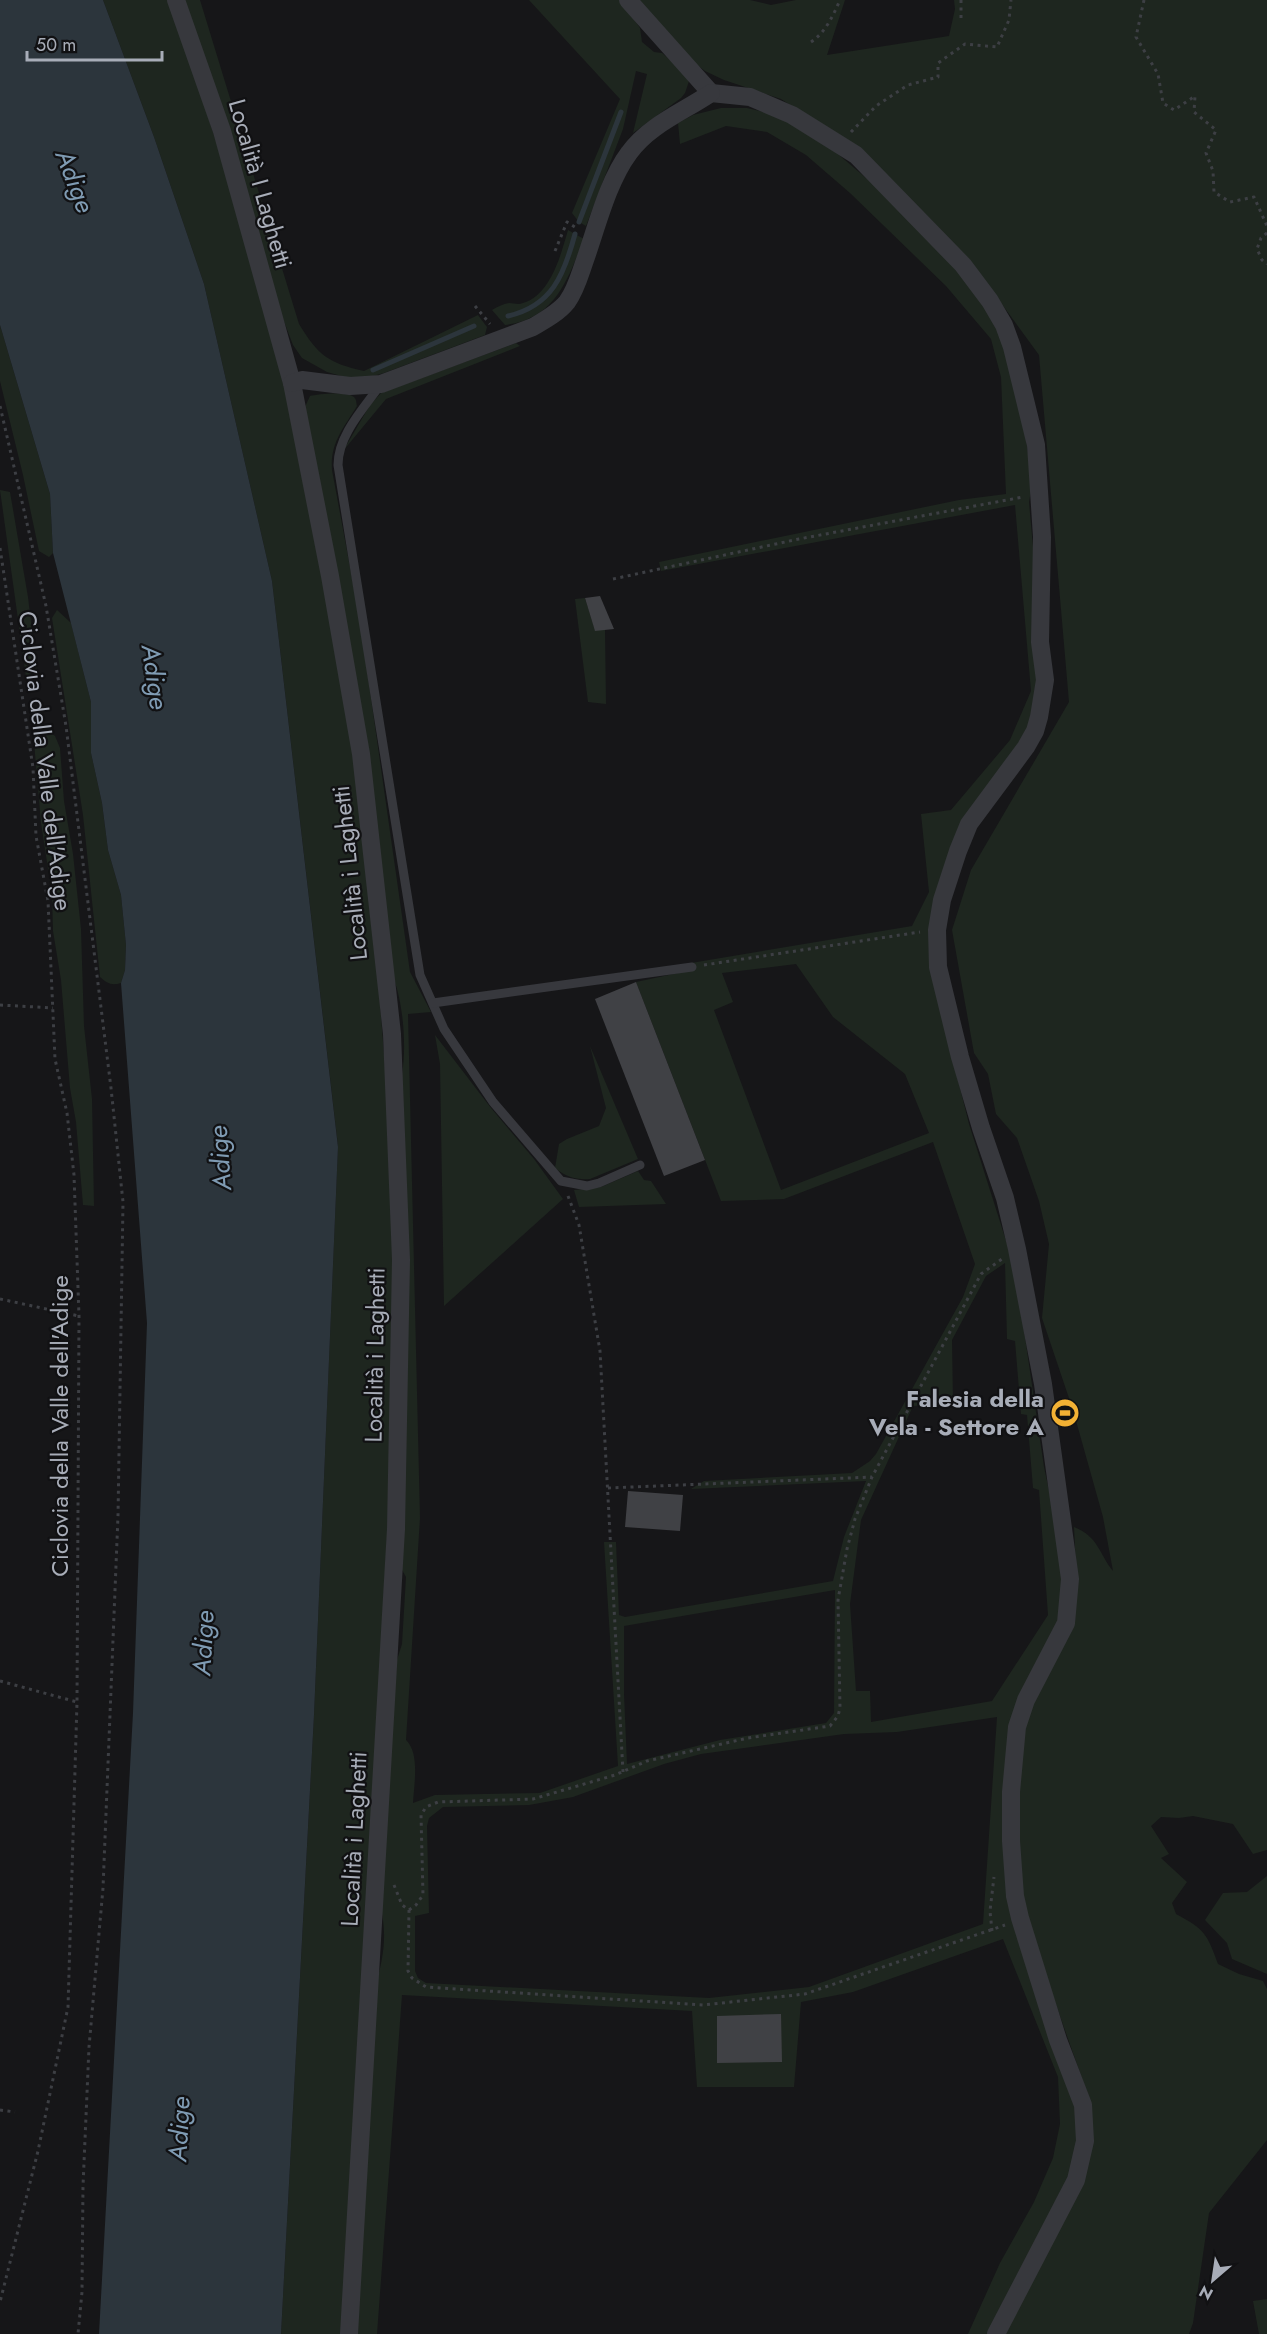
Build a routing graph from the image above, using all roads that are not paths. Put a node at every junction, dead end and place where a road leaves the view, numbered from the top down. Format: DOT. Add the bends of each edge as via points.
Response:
graph roads {
  1 [pos="177,0"];
  2 [pos="628,0"];
  3 [pos="711,93"];
  4 [pos="292,383"];
  5 [pos="381,384"];
  6 [pos="692,967"];
  7 [pos="433,1003"];
  8 [pos="640,1165"];
  9 [pos="349,2334"];
  10 [pos="996,2334"];
  1 -- 4 [label="street, Località I Laghetti" via="222,131"];
  2 -- 3 [label="street"];
  3 -- 5 [label="street" via="660,124 628,154 566,303 533,327"];
  3 -- 10 [label="street" via="750,97 792,115 856,155 963,265 1004,325 1036,445 1042,537 1040,642 1045,681 1039,717 1026,747 969,824 942,900 937,930 938,967 949,1012 1017,1249 1043,1384 1070,1579 1066,1623 1026,1700 1017,1727 1011,1841 1020,1918 1083,2105 1085,2141 1076,2180"];
  4 -- 5 [label="street" via="302,380 350,386"];
  4 -- 9 [label="street, Località i Laghetti" via="361,754 392,1034 401,1260 396,1529"];
  5 -- 7 [label="lane" via="346,434 338,451 338,465 420,975"];
  6 -- 7 [label="lane"];
  7 -- 8 [label="lane" via="444,1029 494,1102 561,1181 599,1184"];
}
